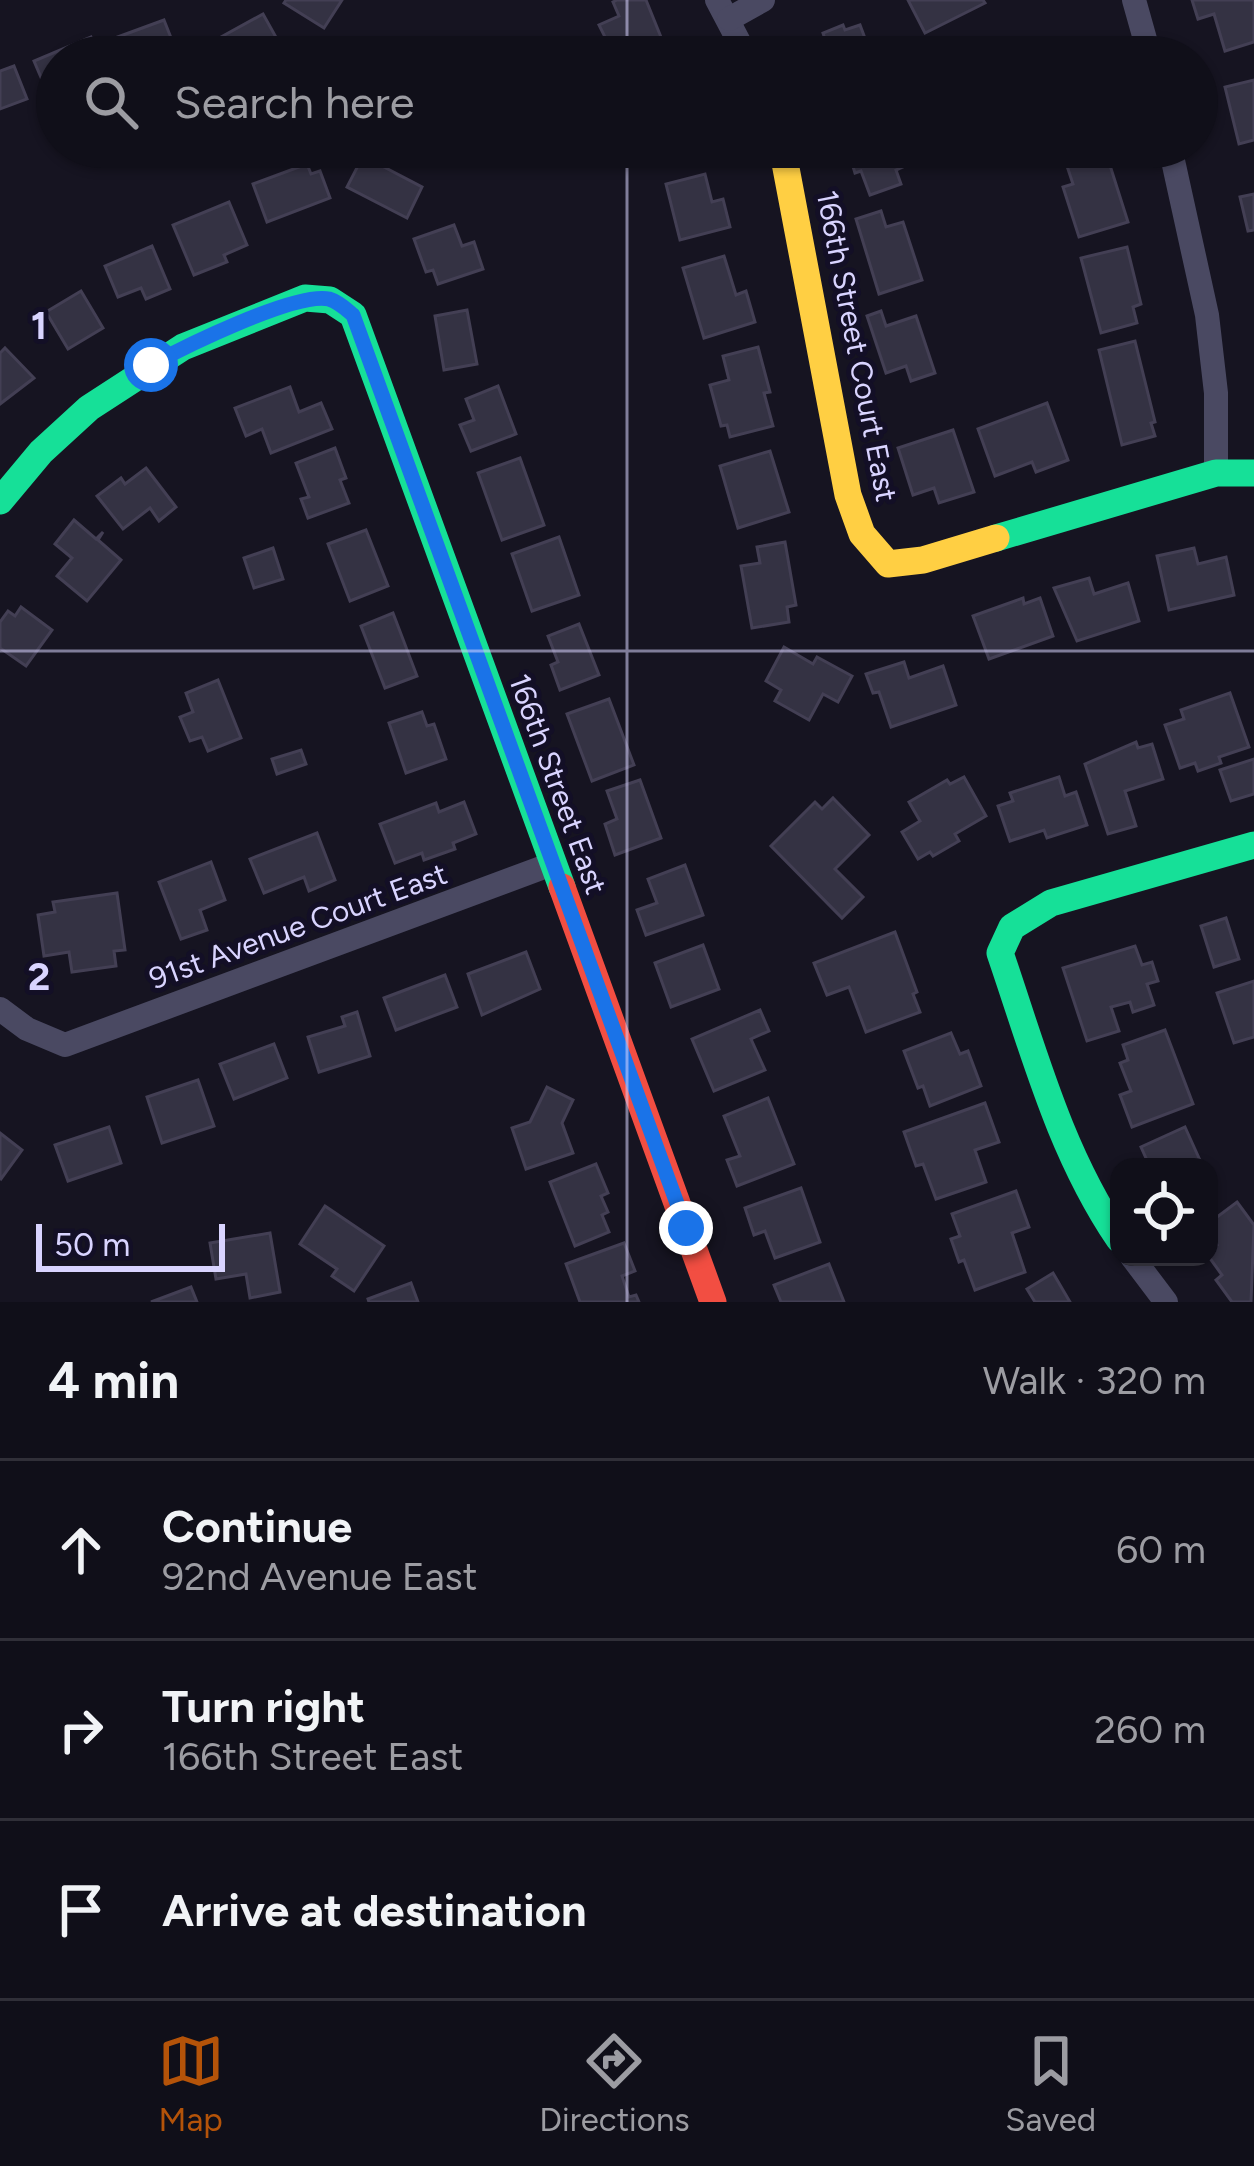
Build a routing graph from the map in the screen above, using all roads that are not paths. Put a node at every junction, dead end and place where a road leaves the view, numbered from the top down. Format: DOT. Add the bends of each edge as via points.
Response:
graph roads {
  1 [pos="763,0"];
  2 [pos="1134,0"];
  3 [pos="723,10"];
  4 [pos="1144,36"];
  5 [pos="786,168"];
  6 [pos="1175,168"];
  7 [pos="1216,473"];
  8 [pos="1254,473"];
  9 [pos="0,501"];
  10 [pos="1254,844"];
  11 [pos="552,864"];
  12 [pos="0,1009"];
  13 [pos="1110,1226"];
  14 [pos="1139,1266"];
  15 [pos="713,1302"];
  16 [pos="1166,1302"];
  1 -- 3 [label="street"];
  2 -- 4 [label="street"];
  5 -- 7 [label="street, 166th Street Court East" via="842,469 874,555 888,564 923,560"];
  6 -- 7 [label="street" via="1207,315"];
  7 -- 8 [label="street"];
  9 -- 11 [label="street, 166th Street East" via="89,408 151,365 304,298 330,299 353,315"];
  10 -- 13 [label="street" via="1051,904 1009,927 1000,953 1089,1194"];
  11 -- 12 [label="street, 91st Avenue Court East" via="65,1045"];
  11 -- 15 [label="street, 166th Street East"];
  14 -- 16 [label="street"];
}
